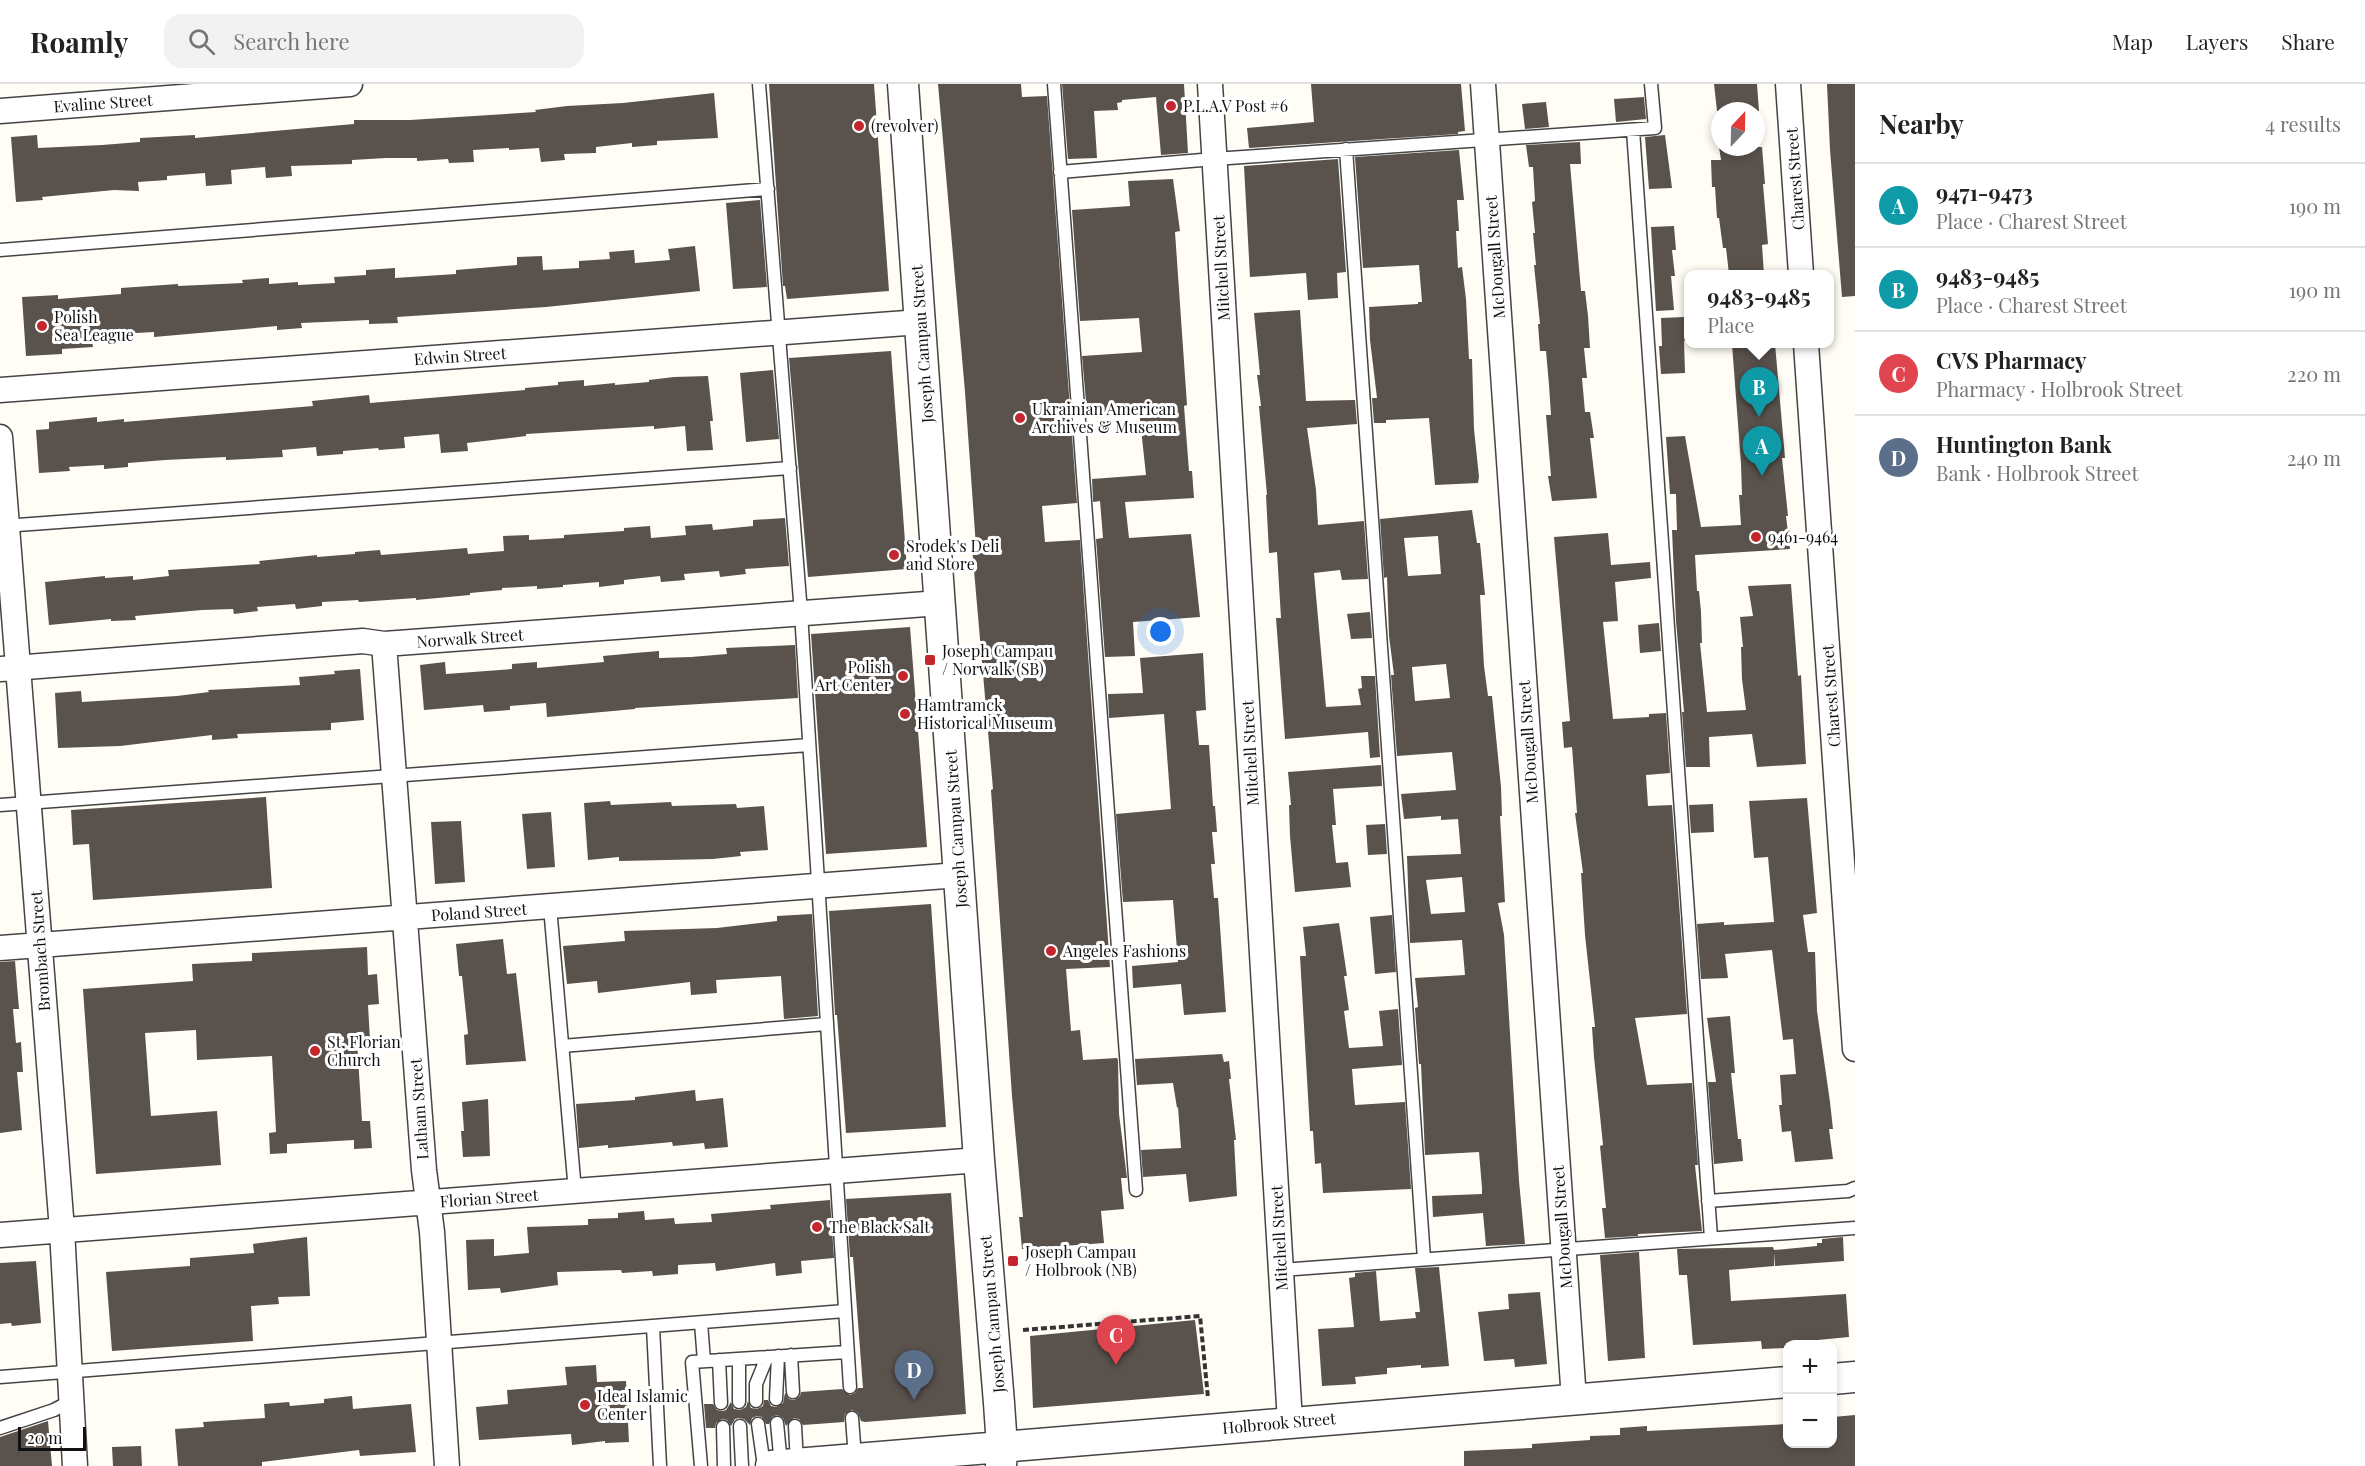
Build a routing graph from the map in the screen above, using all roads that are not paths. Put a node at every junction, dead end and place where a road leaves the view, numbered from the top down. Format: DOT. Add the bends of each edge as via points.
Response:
graph roads {
  1 [pos="350,84"];
  2 [pos="759,84"];
  3 [pos="903,84"];
  4 [pos="1054,84"];
  5 [pos="1210,84"];
  6 [pos="1483,84"];
  7 [pos="1651,84"];
  8 [pos="1788,84"];
  9 [pos="0,111"];
  10 [pos="1633,130"];
  11 [pos="1486,139"];
  12 [pos="1346,149"];
  13 [pos="1214,159"];
  14 [pos="1060,172"];
  15 [pos="768,189"];
  16 [pos="0,250"];
  17 [pos="1801,270"];
  18 [pos="920,322"];
  19 [pos="780,333"];
  20 [pos="1806,348"];
  21 [pos="0,390"];
  22 [pos="0,436"];
  23 [pos="790,468"];
  24 [pos="3,526"];
  25 [pos="940,603"];
  26 [pos="801,613"];
  27 [pos="384,644"];
  28 [pos="9,668"];
  29 [pos="809,745"];
  30 [pos="394,777"];
  31 [pos="28,803"];
  32 [pos="0,805"];
  33 [pos="959,875"];
  34 [pos="818,886"];
  35 [pos="550,906"];
  36 [pos="405,918"];
  37 [pos="39,945"];
  38 [pos="0,948"];
  39 [pos="826,1024"];
  40 [pos="562,1047"];
  41 [pos="1855,1049"];
  42 [pos="979,1160"];
  43 [pos="836,1171"];
  44 [pos="1855,1188"];
  45 [pos="1136,1190"];
  46 [pos="575,1191"];
  47 [pos="1708,1201"];
  48 [pos="428,1202"];
  49 [pos="1855,1228"];
  50 [pos="62,1230"];
  51 [pos="0,1235"];
  52 [pos="1711,1238"];
  53 [pos="1564,1249"];
  54 [pos="1424,1259"];
  55 [pos="1281,1270"];
  56 [pos="846,1311"];
  57 [pos="701,1323"];
  58 [pos="652,1326"];
  59 [pos="439,1343"];
  60 [pos="847,1352"];
  61 [pos="791,1355"];
  62 [pos="772,1356"];
  63 [pos="739,1359"];
  64 [pos="719,1360"];
  65 [pos="704,1361"];
  66 [pos="70,1372"];
  67 [pos="0,1377"];
  68 [pos="1855,1377"];
  69 [pos="1837,1378"];
  70 [pos="1783,1382"];
  71 [pos="850,1387"];
  72 [pos="794,1392"];
  73 [pos="776,1399"];
  74 [pos="1574,1400"];
  75 [pos="71,1401"];
  76 [pos="756,1401"];
  77 [pos="739,1402"];
  78 [pos="721,1403"];
  79 [pos="852,1418"];
  80 [pos="1290,1422"];
  81 [pos="777,1423"];
  82 [pos="758,1424"];
  83 [pos="740,1426"];
  84 [pos="795,1426"];
  85 [pos="723,1427"];
  86 [pos="0,1428"];
  87 [pos="1001,1456"];
  88 [pos="855,1459"];
  89 [pos="779,1465"];
  90 [pos="75,1466"];
  91 [pos="447,1466"];
  92 [pos="660,1466"];
  93 [pos="702,1466"];
  94 [pos="724,1466"];
  95 [pos="742,1466"];
  1 -- 9 [label="street, Evaline Street"];
  2 -- 15 [label="lane"];
  3 -- 18 [label="street, Joseph Campau Street"];
  4 -- 14 [label="lane"];
  5 -- 13 [label="street, Mitchell Street"];
  6 -- 11 [label="street, McDougall Street"];
  7 -- 10 [label="lane" via="1655,128"];
  8 -- 17 [label="street, Charest Street"];
  10 -- 11 [label="lane"];
  10 -- 47 [label="lane"];
  11 -- 12 [label="lane"];
  11 -- 53 [label="street, McDougall Street"];
  12 -- 13 [label="lane"];
  12 -- 54 [label="lane"];
  13 -- 14 [label="lane"];
  13 -- 55 [label="street, Mitchell Street"];
  14 -- 45 [label="lane"];
  15 -- 16 [label="lane"];
  15 -- 19 [label="lane"];
  18 -- 19 [label="street, Edwin Street"];
  18 -- 25 [label="street, Joseph Campau Street"];
  19 -- 21 [label="street, Edwin Street"];
  19 -- 23 [label="lane"];
  20 -- 41 [label="street, Charest Street"];
  22 -- 24 [label="street, Brombach Street"];
  23 -- 24 [label="lane"];
  23 -- 26 [label="lane"];
  24 -- 28 [label="street, Brombach Street"];
  25 -- 26 [label="street, Norwalk Street"];
  25 -- 33 [label="street, Joseph Campau Street"];
  26 -- 27 [label="street, Norwalk Street"];
  26 -- 29 [label="lane"];
  27 -- 28 [label="street, Norwalk Street" via="363,641"];
  27 -- 30 [label="street, Latham Street"];
  28 -- 31 [label="street, Brombach Street"];
  29 -- 30 [label="lane"];
  29 -- 34 [label="lane"];
  30 -- 31 [label="lane"];
  30 -- 36 [label="street, Latham Street"];
  31 -- 32 [label="lane"];
  31 -- 37 [label="street, Brombach Street"];
  33 -- 34 [label="street, Poland Street"];
  33 -- 42 [label="street, Joseph Campau Street"];
  34 -- 35 [label="street, Poland Street"];
  34 -- 39 [label="lane"];
  35 -- 36 [label="street, Poland Street"];
  35 -- 40 [label="lane"];
  36 -- 37 [label="street, Poland Street"];
  36 -- 48 [label="street, Latham Street"];
  37 -- 38 [label="street, Poland Street"];
  37 -- 50 [label="street, Brombach Street"];
  39 -- 40 [label="lane"];
  39 -- 43 [label="lane"];
  40 -- 46 [label="lane"];
  42 -- 43 [label="street, Florian Street"];
  42 -- 87 [label="street, Joseph Campau Street"];
  43 -- 46 [label="street, Florian Street"];
  43 -- 56 [label="lane"];
  44 -- 47 [label="lane"];
  46 -- 48 [label="street, Florian Street"];
  47 -- 52 [label="lane"];
  48 -- 50 [label="street, Florian Street"];
  48 -- 59 [label="street, Latham Street"];
  49 -- 52 [label="lane"];
  50 -- 51 [label="street, Florian Street"];
  50 -- 66 [label="street, Brombach Street"];
  52 -- 53 [label="lane"];
  53 -- 54 [label="lane"];
  53 -- 74 [label="street, McDougall Street"];
  54 -- 55 [label="lane"];
  55 -- 80 [label="street, Mitchell Street"];
  56 -- 57 [label="lane"];
  56 -- 60 [label="lane"];
  57 -- 58 [label="lane"];
  57 -- 65 [label="lane"];
  58 -- 59 [label="lane"];
  58 -- 92 [label="lane"];
  59 -- 66 [label="lane"];
  59 -- 91 [label="street, Latham Street"];
  60 -- 61 [label="lane"];
  60 -- 71 [label="lane"];
  61 -- 62 [label="lane"];
  61 -- 72 [label="lane"];
  62 -- 63 [label="lane"];
  62 -- 73 [label="lane"];
  62 -- 76 [label="lane" via="756,1384"];
  63 -- 64 [label="lane"];
  63 -- 77 [label="lane"];
  64 -- 65 [label="lane"];
  64 -- 78 [label="lane"];
  65 -- 93 [label="lane" via="692,1362"];
  66 -- 67 [label="lane"];
  66 -- 75 [label="street, Brombach Street"];
  68 -- 69 [label="street"];
  70 -- 74 [label="street, Holbrook Street"];
  74 -- 80 [label="street, Holbrook Street"];
  75 -- 86 [label="lane"];
  75 -- 90 [label="street, Brombach Street"];
  79 -- 88 [label="lane"];
  80 -- 87 [label="street, Holbrook Street"];
  81 -- 89 [label="lane"];
  82 -- 89 [label="lane"];
  83 -- 95 [label="lane"];
  84 -- 89 [label="lane"];
  85 -- 94 [label="lane"];
  87 -- 88 [label="street, Holbrook Street"];
  88 -- 89 [label="street, Holbrook Street"];
}
